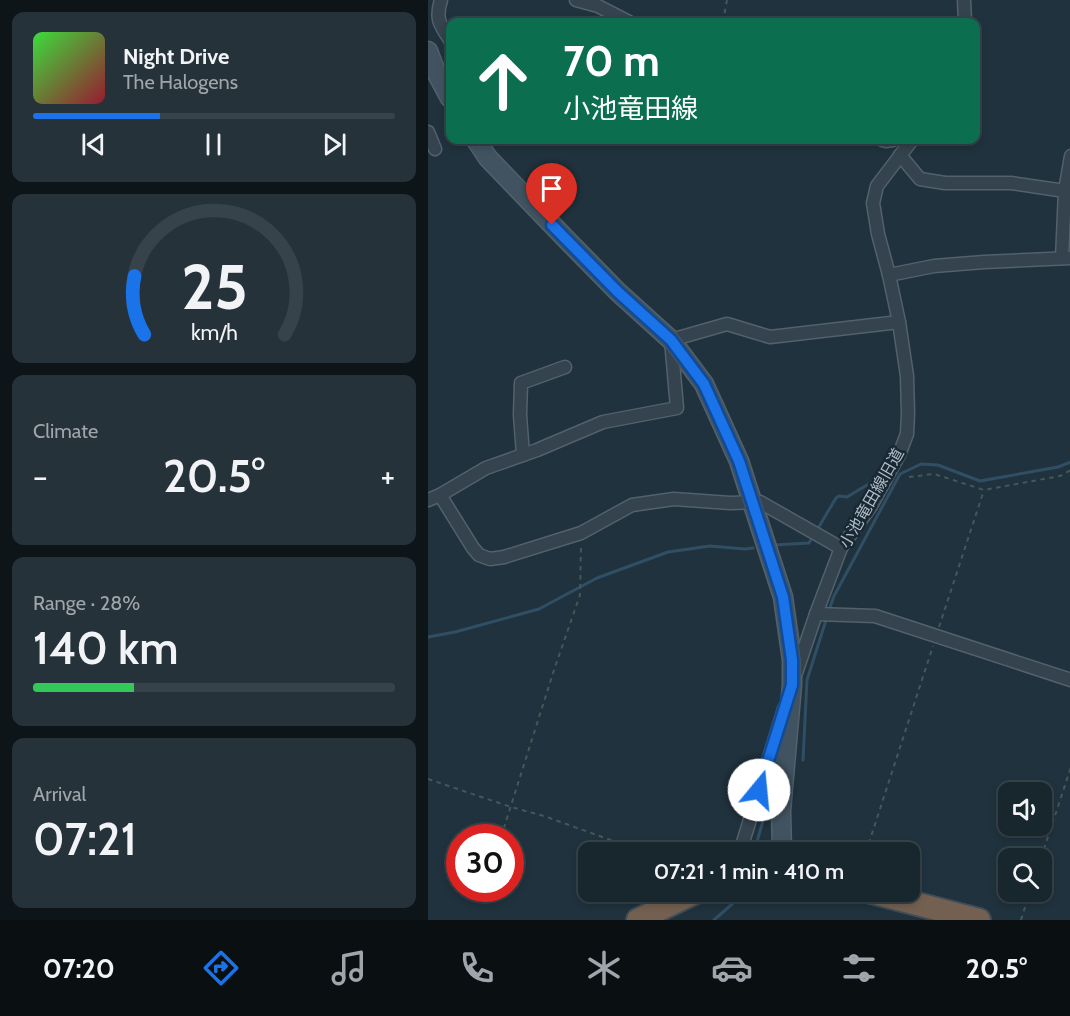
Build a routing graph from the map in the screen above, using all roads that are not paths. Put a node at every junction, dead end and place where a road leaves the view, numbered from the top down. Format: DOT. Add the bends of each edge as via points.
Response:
graph roads {
  1 [pos="441,0"];
  2 [pos="576,0"];
  3 [pos="964,0"];
  4 [pos="621,18"];
  5 [pos="965,18"];
  6 [pos="446,34"];
  7 [pos="428,51"];
  8 [pos="446,91"];
  9 [pos="428,132"];
  10 [pos="479,144"];
  11 [pos="909,144"];
  12 [pos="435,149"];
  13 [pos="900,155"];
  14 [pos="1070,156"];
  15 [pos="1065,191"];
  16 [pos="1066,258"];
  17 [pos="889,275"];
  18 [pos="899,322"];
  19 [pos="671,340"];
  20 [pos="565,367"];
  21 [pos="523,455"];
  22 [pos="434,498"];
  23 [pos="753,502"];
  24 [pos="841,548"];
  25 [pos="824,614"];
  26 [pos="1070,680"];
  27 [pos="792,685"];
  28 [pos="743,842"];
  29 [pos="782,842"];
  30 [pos="675,902"];
  31 [pos="909,902"];
  32 [pos="638,920"];
  33 [pos="979,920"];
  1 -- 6 [label="street" via="438,23"];
  2 -- 4 [label="street"];
  3 -- 5 [label="street"];
  7 -- 8 [label="main road"];
  9 -- 12 [label="street"];
  10 -- 19 [label="main road" via="618,292"];
  11 -- 13 [label="street, 小池竜田線旧道"];
  13 -- 15 [label="street" via="920,179 1011,183"];
  13 -- 17 [label="street, 小池竜田線旧道" via="877,186 873,203"];
  14 -- 15 [label="street"];
  15 -- 16 [label="street"];
  16 -- 17 [label="street" via="934,266"];
  17 -- 18 [label="street, 小池竜田線旧道"];
  18 -- 19 [label="street" via="770,337 727,324"];
  18 -- 24 [label="street, 小池竜田線旧道" via="907,376 907,434 871,506"];
  19 -- 21 [label="street" via="677,408 603,422"];
  19 -- 23 [label="main road" via="704,384"];
  20 -- 21 [label="street" via="521,384"];
  21 -- 22 [label="street" via="486,468"];
  22 -- 23 [label="street" via="479,555 490,559 581,533 632,505 674,499"];
  23 -- 24 [label="street" via="760,502"];
  23 -- 27 [label="main road" via="783,597"];
  24 -- 25 [label="street, 小池竜田線旧道"];
  25 -- 26 [label="street" via="875,616"];
  25 -- 27 [label="street, 小池竜田線旧道"];
  27 -- 28 [label="street, 小池竜田線旧道"];
  27 -- 29 [label="main road"];
  30 -- 32 [label="highway"];
  31 -- 33 [label="highway"];
}
